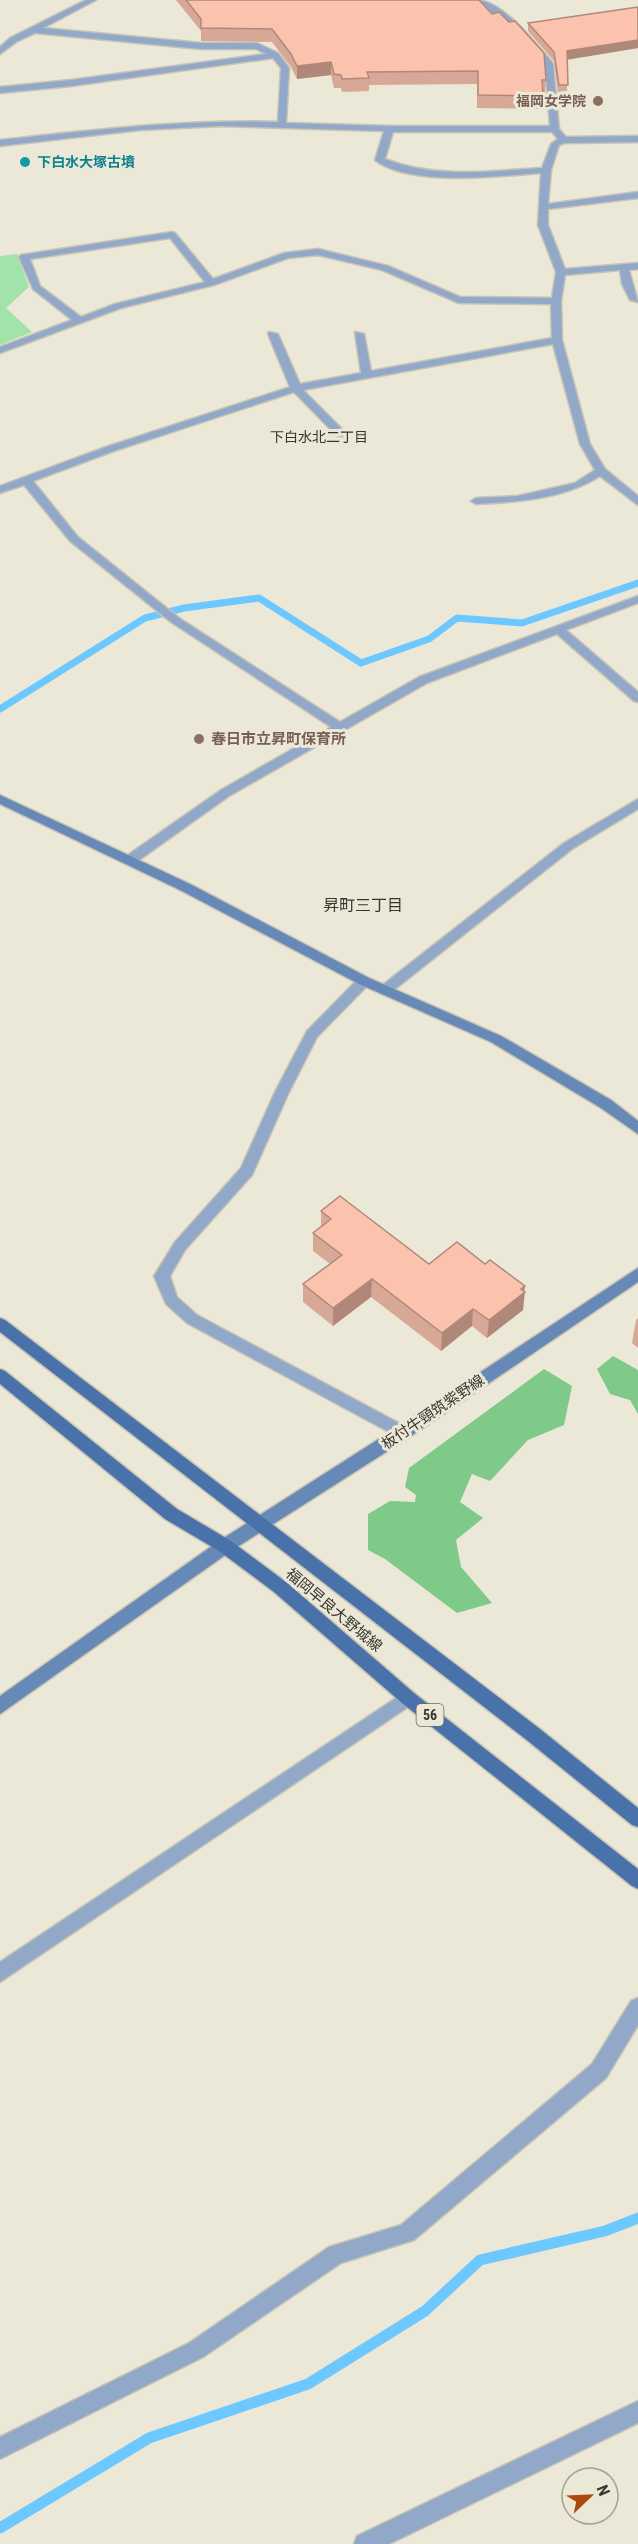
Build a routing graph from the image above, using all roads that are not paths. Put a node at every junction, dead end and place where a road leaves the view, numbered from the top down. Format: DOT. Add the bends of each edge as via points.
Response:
graph roads {
  1 [pos="92,0"];
  2 [pos="480,0"];
  3 [pos="34,30"];
  4 [pos="0,36"];
  5 [pos="13,40"];
  6 [pos="0,51"];
  7 [pos="274,55"];
  8 [pos="0,90"];
  9 [pos="282,124"];
  10 [pos="389,129"];
  11 [pos="555,129"];
  12 [pos="638,139"];
  13 [pos="563,140"];
  14 [pos="0,142"];
  15 [pos="546,170"];
  16 [pos="638,195"];
  17 [pos="543,207"];
  18 [pos="638,266"];
  19 [pos="624,267"];
  20 [pos="561,272"];
  21 [pos="211,283"];
  22 [pos="638,299"];
  23 [pos="556,301"];
  24 [pos="79,320"];
  25 [pos="273,334"];
  26 [pos="359,334"];
  27 [pos="557,340"];
  28 [pos="0,350"];
  29 [pos="366,374"];
  30 [pos="296,388"];
  31 [pos="341,434"];
  32 [pos="601,471"];
  33 [pos="25,479"];
  34 [pos="0,490"];
  35 [pos="476,501"];
  36 [pos="638,502"];
  37 [pos="638,599"];
  38 [pos="558,629"];
  39 [pos="636,693"];
  40 [pos="339,727"];
  41 [pos="0,799"];
  42 [pos="638,803"];
  43 [pos="130,860"];
  44 [pos="364,981"];
  45 [pos="385,990"];
  46 [pos="638,1130"];
  47 [pos="638,1274"];
  48 [pos="0,1324"];
  49 [pos="0,1375"];
  50 [pos="402,1433"];
  51 [pos="260,1523"];
  52 [pos="225,1546"];
  53 [pos="408,1698"];
  54 [pos="0,1706"];
  55 [pos="638,1819"];
  56 [pos="638,1880"];
  57 [pos="0,1973"];
  58 [pos="638,2007"];
  59 [pos="638,2412"];
  60 [pos="0,2448"];
  61 [pos="365,2544"];
  1 -- 3 [label="street"];
  2 -- 11 [label="street" via="515,26 549,64"];
  3 -- 5 [label="street"];
  3 -- 7 [label="street" via="201,46 257,46"];
  4 -- 5 [label="street"];
  5 -- 6 [label="street"];
  7 -- 8 [label="street"];
  7 -- 9 [label="street" via="285,68"];
  9 -- 10 [label="street"];
  9 -- 14 [label="street" via="140,128"];
  10 -- 11 [label="street"];
  10 -- 15 [label="street" via="380,160 423,174"];
  11 -- 13 [label="street"];
  12 -- 13 [label="street"];
  13 -- 15 [label="street" via="555,144"];
  15 -- 17 [label="street"];
  16 -- 17 [label="street"];
  17 -- 20 [label="street" via="543,225"];
  18 -- 19 [label="street"];
  19 -- 20 [label="street"];
  19 -- 22 [label="street" via="627,284 635,300"];
  20 -- 23 [label="street"];
  21 -- 23 [label="street" via="287,255 318,252 386,268 459,300"];
  21 -- 24 [label="street"];
  21 -- 24 [label="street" via="172,235 24,256 36,287"];
  23 -- 27 [label="street"];
  24 -- 28 [label="street"];
  25 -- 30 [label="street"];
  26 -- 29 [label="street"];
  27 -- 29 [label="street"];
  27 -- 32 [label="street" via="585,444"];
  29 -- 30 [label="street"];
  30 -- 31 [label="street"];
  30 -- 33 [label="street"];
  32 -- 35 [label="street" via="579,485 518,499"];
  32 -- 36 [label="street"];
  33 -- 34 [label="street"];
  33 -- 40 [label="street" via="74,539 175,620"];
  37 -- 38 [label="street"];
  38 -- 39 [label="street"];
  38 -- 40 [label="street" via="423,680"];
  40 -- 43 [label="street" via="225,793"];
  41 -- 43 [label="street"];
  42 -- 45 [label="street" via="568,846"];
  43 -- 44 [label="street"];
  44 -- 45 [label="street"];
  44 -- 50 [label="street" via="312,1034 247,1171 180,1246 162,1276 171,1300 192,1319"];
  45 -- 46 [label="street" via="496,1039 606,1104"];
  47 -- 50 [label="street, 板付牛頸筑紫野線"];
  48 -- 51 [label="main road, 福岡早良大野城線"];
  49 -- 52 [label="main road, 福岡早良大野城線 / 56" via="171,1514"];
  50 -- 51 [label="street, 板付牛頸筑紫野線"];
  51 -- 52 [label="street, 板付牛頸筑紫野線"];
  51 -- 55 [label="main road, 福岡早良大野城線"];
  52 -- 53 [label="main road, 福岡早良大野城線 / 56" via="280,1587"];
  52 -- 54 [label="street, 板付牛頸筑紫野線"];
  53 -- 56 [label="main road, 福岡早良大野城線 / 56"];
  53 -- 57 [label="street"];
  58 -- 60 [label="street" via="599,2071 407,2233 336,2254 196,2350"];
  59 -- 61 [label="street"];
}
